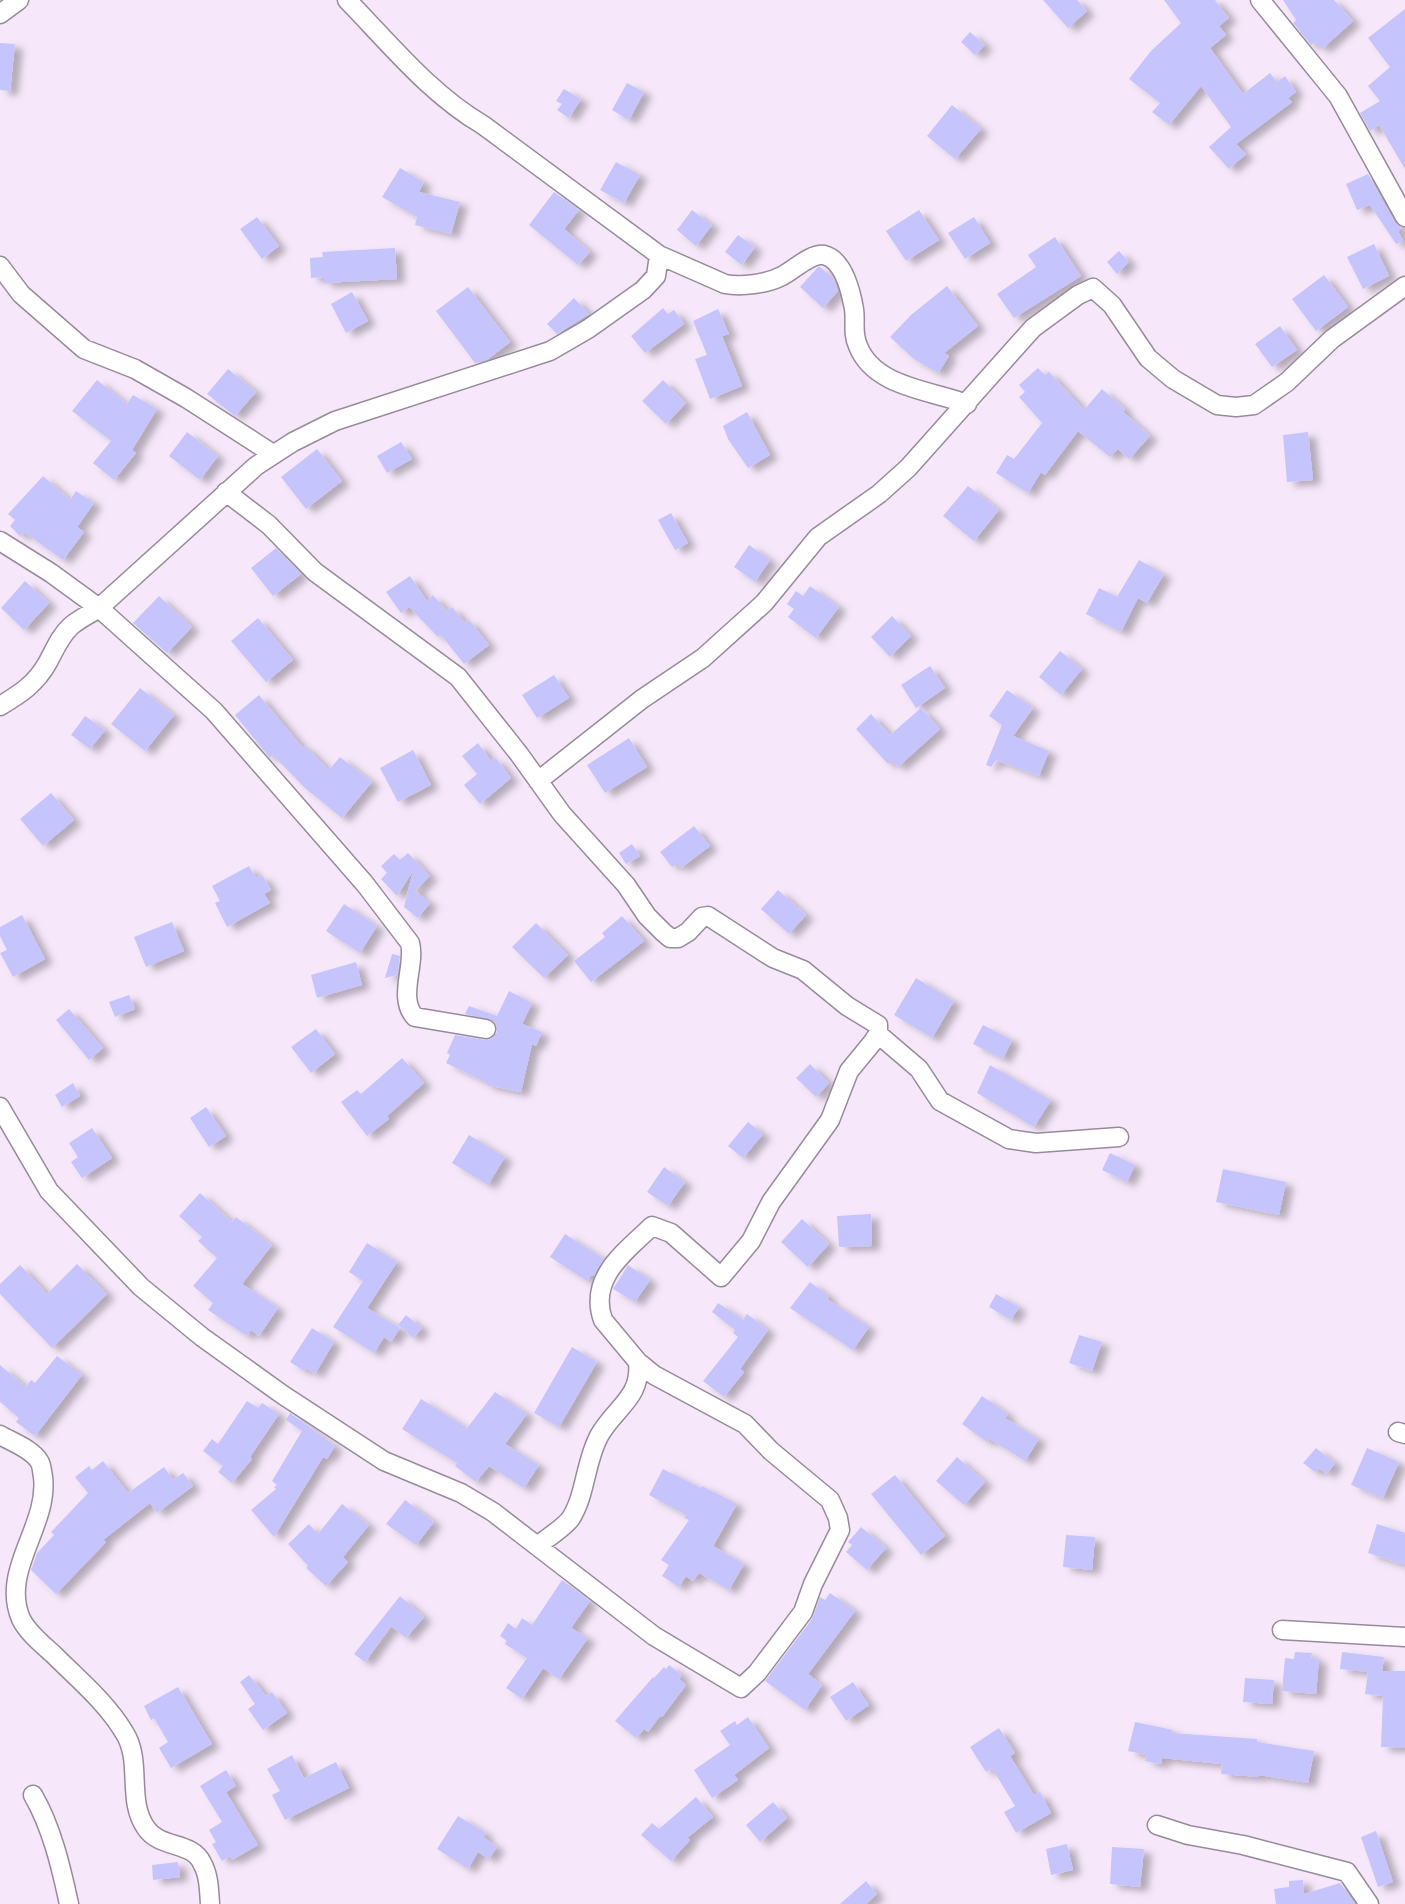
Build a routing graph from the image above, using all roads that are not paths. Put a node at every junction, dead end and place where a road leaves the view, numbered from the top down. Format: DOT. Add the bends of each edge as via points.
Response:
graph roads {
  1 [pos="19,0"];
  2 [pos="347,0"];
  3 [pos="1260,0"];
  4 [pos="0,14"];
  5 [pos="1405,217"];
  6 [pos="659,255"];
  7 [pos="0,266"];
  8 [pos="1405,286"];
  9 [pos="967,404"];
  10 [pos="273,454"];
  11 [pos="226,492"];
  12 [pos="0,541"];
  13 [pos="99,608"];
  14 [pos="0,706"];
  15 [pos="538,781"];
  16 [pos="486,1029"];
  17 [pos="878,1034"];
  18 [pos="0,1107"];
  19 [pos="1119,1137"];
  20 [pos="638,1362"];
  21 [pos="667,1382"];
  22 [pos="627,1402"];
  23 [pos="0,1435"];
  24 [pos="537,1546"];
  25 [pos="1282,1630"];
  26 [pos="1405,1637"];
  27 [pos="33,1795"];
  28 [pos="1157,1825"];
  29 [pos="69,1904"];
  30 [pos="210,1904"];
  31 [pos="1369,1904"];
  1 -- 4 [label="street"];
  2 -- 6 [label="street" via="460,112"];
  3 -- 5 [label="street" via="1338,96"];
  6 -- 9 [label="street" via="734,286 780,278 818,255 828,256 846,279 854,310 853,333 866,361 890,380"];
  6 -- 10 [label="street" via="656,276 643,290 551,351 335,421"];
  7 -- 10 [label="street" via="21,294 84,349 145,375"];
  8 -- 9 [label="street" via="1332,339 1287,382 1254,405 1236,407 1217,405 1173,379 1148,358 1112,305 1093,288 1033,328"];
  9 -- 15 [label="street" via="879,494 818,537 764,603 703,658 642,699"];
  10 -- 11 [label="street"];
  11 -- 13 [label="street"];
  11 -- 15 [label="street" via="269,525 315,572 458,677"];
  12 -- 13 [label="street"];
  13 -- 14 [label="street" via="72,625 57,642 31,686"];
  13 -- 16 [label="street" via="214,711 365,884 410,943 410,1012 415,1017"];
  15 -- 17 [label="street" via="642,911 670,938 678,938 708,916 774,958 803,970 878,1025"];
  17 -- 19 [label="street" via="919,1069 940,1101 1009,1139 1036,1143"];
  17 -- 20 [label="street" via="849,1071 830,1120 771,1202 751,1241 721,1277 671,1233 652,1226 615,1262 602,1281 600,1312"];
  18 -- 24 [label="street" via="50,1191 141,1287 202,1337 384,1461 461,1493"];
  20 -- 21 [label="street"];
  20 -- 22 [label="street" via="639,1378"];
  21 -- 22 [label="street"];
  21 -- 24 [label="street" via="745,1424 830,1500 838,1518 840,1530 803,1612 757,1673 741,1688 724,1680 654,1636"];
  22 -- 24 [label="street" via="599,1435 569,1521"];
  23 -- 30 [label="street" via="41,1463 44,1488 40,1511 15,1572 14,1597 20,1618 108,1709 125,1733 133,1748 137,1815 160,1842 194,1851 207,1874"];
  25 -- 26 [label="street"];
  27 -- 29 [label="street" via="42,1811"];
  28 -- 31 [label="street" via="1347,1872"];
}
